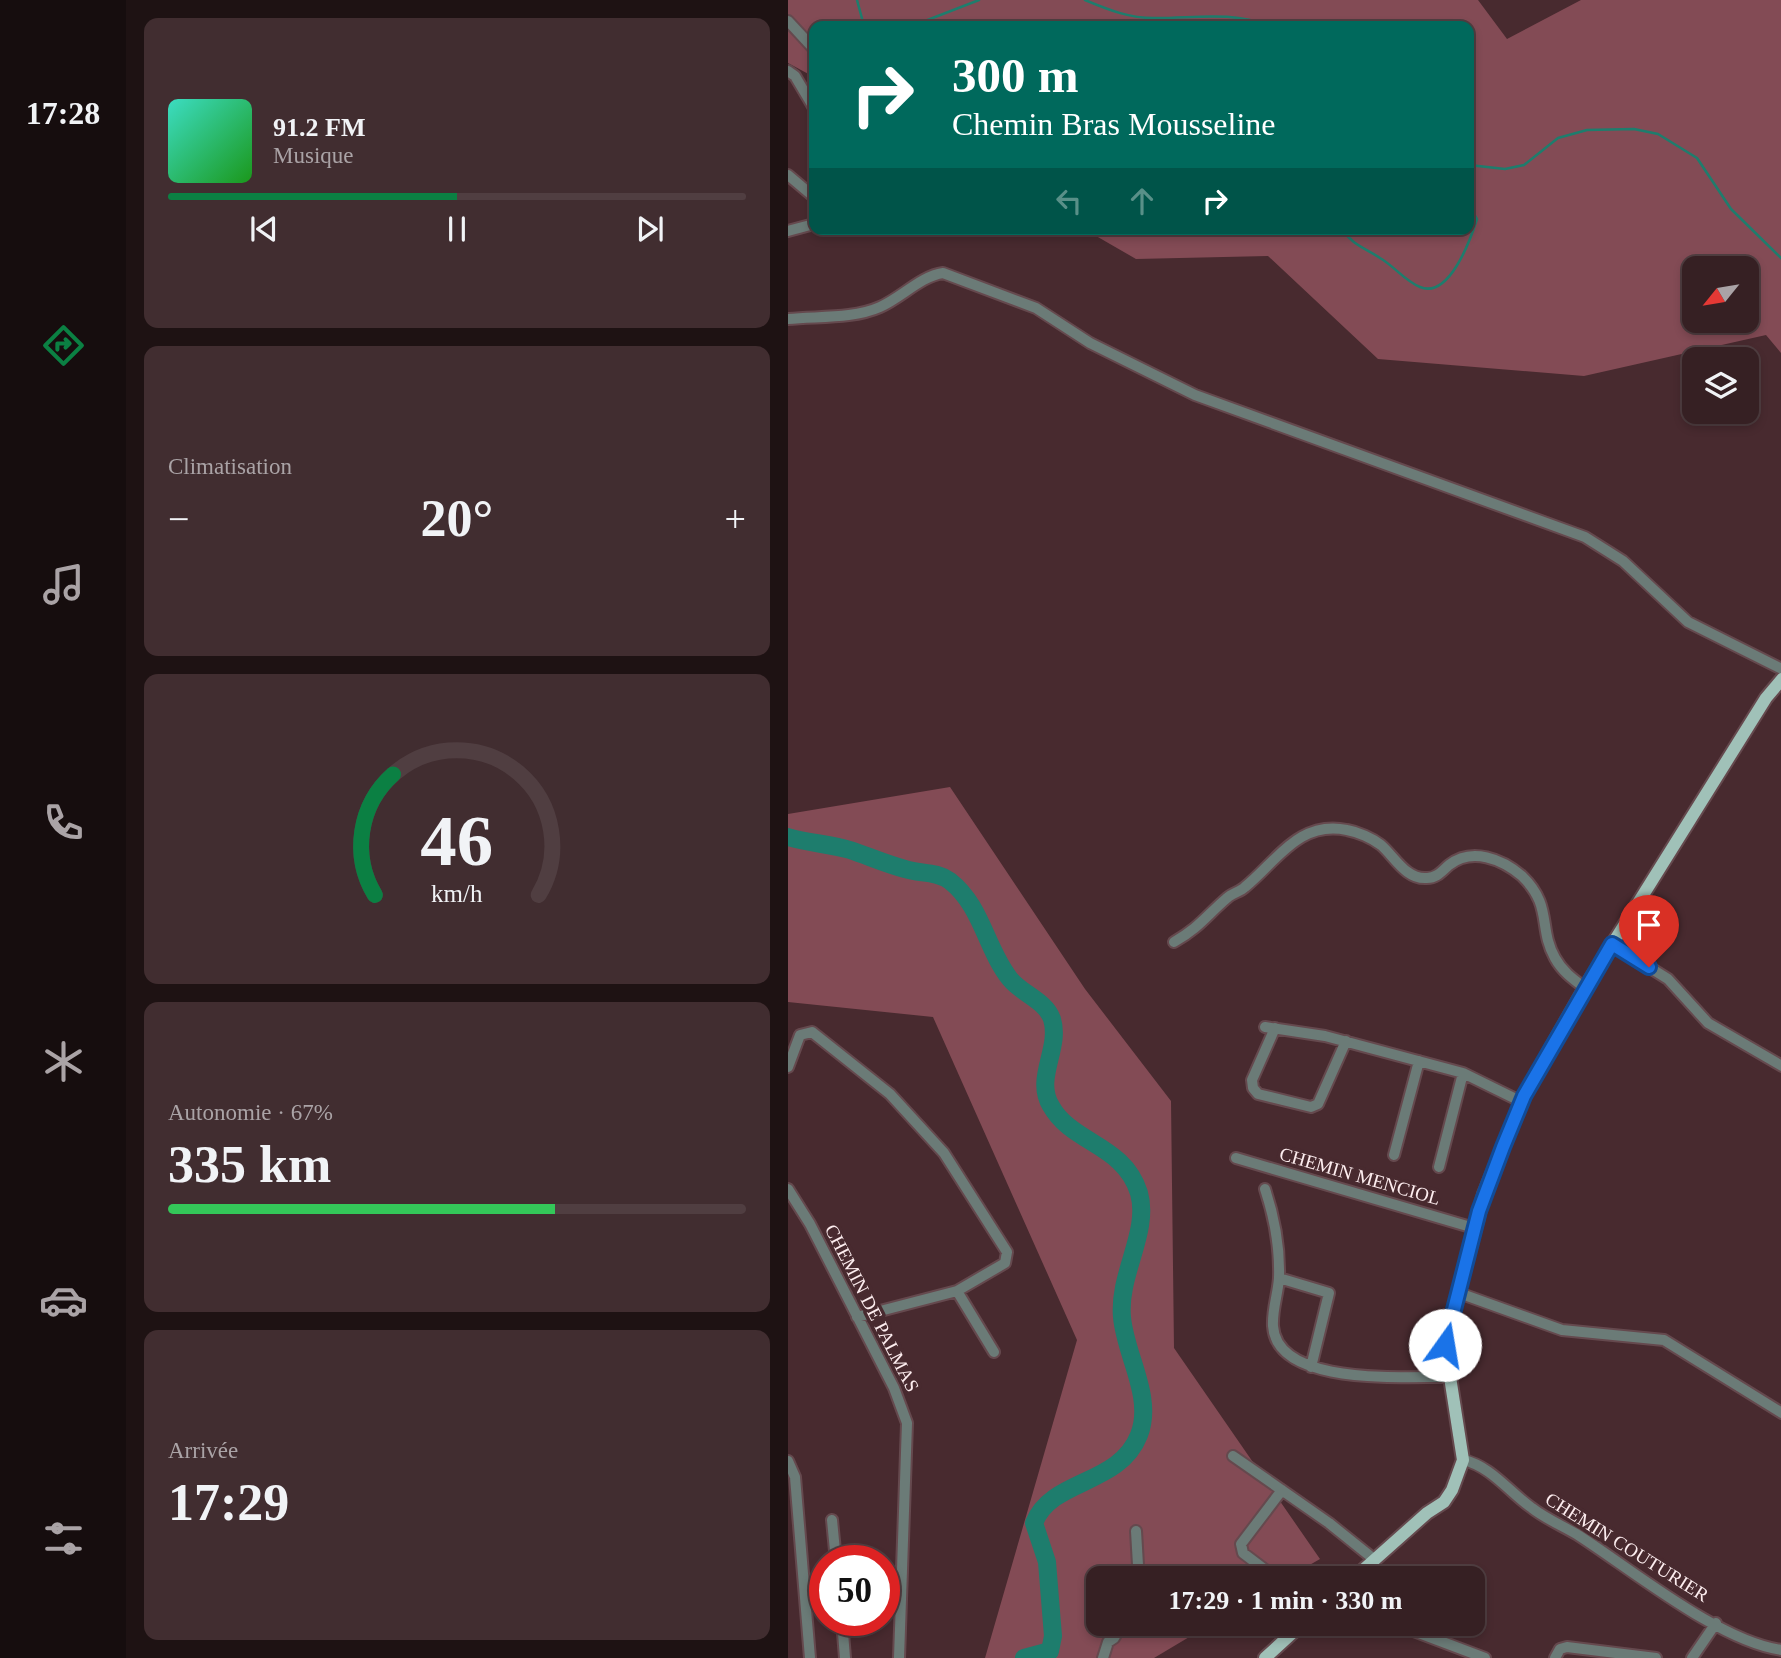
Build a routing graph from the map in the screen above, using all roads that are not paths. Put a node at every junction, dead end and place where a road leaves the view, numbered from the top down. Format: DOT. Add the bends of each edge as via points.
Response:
graph roads {
  1 [pos="788,21"];
  2 [pos="809,44"];
  3 [pos="788,71"];
  4 [pos="809,100"];
  5 [pos="788,175"];
  6 [pos="809,193"];
  7 [pos="809,225"];
  8 [pos="788,231"];
  9 [pos="788,319"];
  10 [pos="1781,669"];
  11 [pos="1781,679"];
  12 [pos="1174,942"];
  13 [pos="1612,944"];
  14 [pos="1585,988"];
  15 [pos="1346,1041"];
  16 [pos="1419,1061"];
  17 [pos="1781,1066"];
  18 [pos="788,1067"];
  19 [pos="1463,1073"];
  20 [pos="1522,1102"];
  21 [pos="1395,1156"];
  22 [pos="1236,1158"];
  23 [pos="1439,1167"];
  24 [pos="788,1189"];
  25 [pos="1265,1189"];
  26 [pos="1474,1228"];
  27 [pos="1279,1278"];
  28 [pos="957,1292"];
  29 [pos="1459,1293"];
  30 [pos="857,1318"];
  31 [pos="994,1352"];
  32 [pos="1311,1367"];
  33 [pos="1449,1377"];
  34 [pos="1781,1413"];
  35 [pos="1233,1456"];
  36 [pos="1463,1460"];
  37 [pos="788,1461"];
  38 [pos="1282,1490"];
  39 [pos="832,1520"];
  40 [pos="1136,1531"];
  41 [pos="834,1545"];
  42 [pos="1375,1560"];
  43 [pos="1137,1566"];
  44 [pos="1260,1566"];
  45 [pos="1368,1566"];
  46 [pos="1716,1623"];
  47 [pos="843,1636"];
  48 [pos="1114,1636"];
  49 [pos="1289,1636"];
  50 [pos="1427,1636"];
  51 [pos="1781,1650"];
  52 [pos="810,1658"];
  53 [pos="845,1658"];
  54 [pos="899,1658"];
  55 [pos="1103,1658"];
  56 [pos="1265,1658"];
  57 [pos="1485,1658"];
  58 [pos="1555,1658"];
  59 [pos="1656,1658"];
  60 [pos="1692,1658"];
  1 -- 2 [label="street"];
  3 -- 4 [label="street"];
  5 -- 6 [label="street"];
  7 -- 8 [label="street"];
  9 -- 10 [label="street" via="867,312 943,273 1036,308 1090,343 1195,395 1585,537 1623,561 1688,622"];
  11 -- 13 [label="main road"];
  12 -- 14 [label="street" via="1199,928 1283,848 1312,831 1347,830 1377,843 1419,878 1434,877 1451,863 1476,856 1496,859 1514,869 1538,895 1555,958 1567,975"];
  13 -- 14 [label="main road"];
  13 -- 17 [label="street" via="1668,979 1708,1023"];
  14 -- 20 [label="main road"];
  15 -- 15 [label="street" via="1318,1104 1311,1107 1258,1094 1253,1088 1270,1028"];
  15 -- 16 [label="street"];
  16 -- 19 [label="street"];
  16 -- 21 [label="street"];
  18 -- 28 [label="street" via="800,1035 812,1032 890,1094 944,1153 1008,1258"];
  19 -- 20 [label="street"];
  19 -- 23 [label="street"];
  20 -- 26 [label="main road"];
  22 -- 26 [label="street, CHEMIN MENCIOL"];
  24 -- 30 [label="street, CHEMIN DE PALMAS"];
  25 -- 27 [label="street, CHEMIN MENCIOL" via="1277,1224"];
  26 -- 29 [label="main road"];
  27 -- 32 [label="street, CHEMIN MENCIOL" via="1274,1333 1291,1357"];
  27 -- 32 [label="street" via="1329,1293"];
  28 -- 30 [label="street"];
  28 -- 31 [label="street"];
  29 -- 33 [label="main road" via="1445,1345"];
  29 -- 34 [label="street" via="1562,1330 1664,1340"];
  30 -- 54 [label="street, CHEMIN DE PALMAS" via="907,1423"];
  32 -- 33 [label="street, CHEMIN MENCIOL"];
  33 -- 36 [label="main road"];
  35 -- 38 [label="street"];
  36 -- 42 [label="main road" via="1444,1502"];
  36 -- 46 [label="street, CHEMIN COUTURIER" via="1482,1468 1532,1508"];
  37 -- 52 [label="street" via="794,1477"];
  38 -- 42 [label="street"];
  38 -- 44 [label="street" via="1241,1544 1243,1553"];
  39 -- 41 [label="street"];
  40 -- 43 [label="street"];
  42 -- 45 [label="main road"];
  46 -- 51 [label="street, CHEMIN COUTURIER" via="1754,1643"];
  46 -- 60 [label="street"];
  47 -- 53 [label="street"];
  48 -- 55 [label="street"];
  49 -- 56 [label="main road"];
  50 -- 57 [label="street"];
  58 -- 59 [label="street" via="1567,1647"];
}
